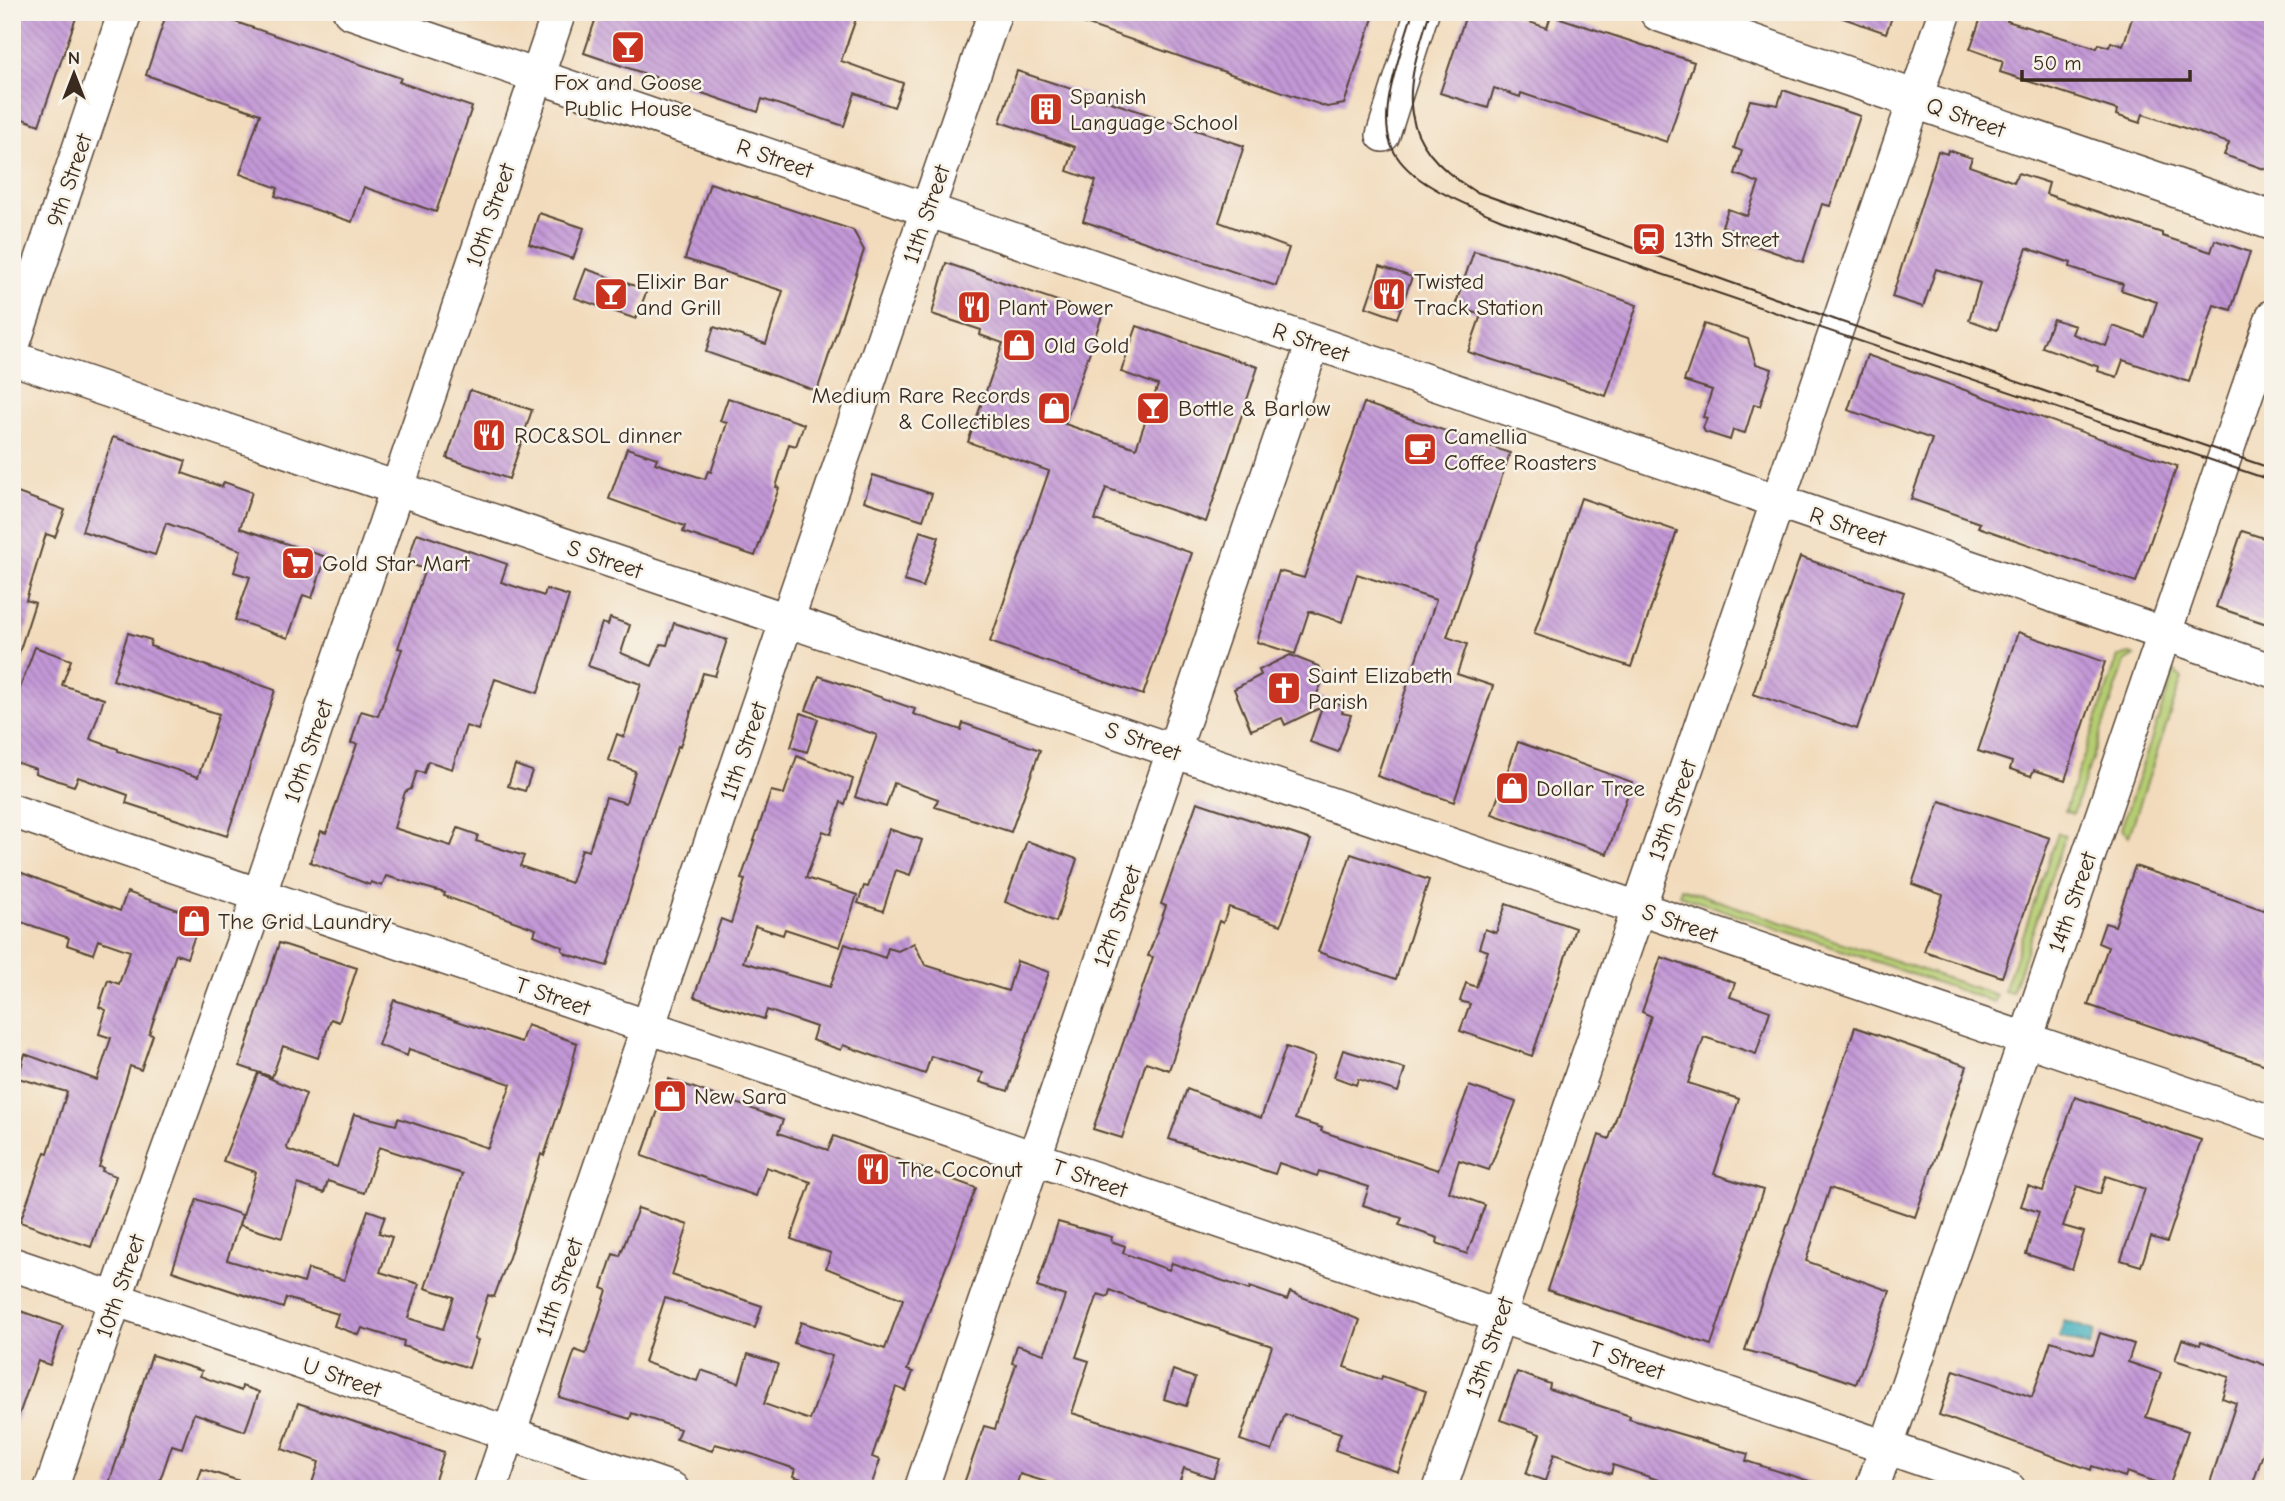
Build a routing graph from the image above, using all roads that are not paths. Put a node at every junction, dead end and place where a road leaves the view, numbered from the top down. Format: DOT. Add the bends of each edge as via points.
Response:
graph roads {
  1 [pos="125,12"];
  2 [pos="350,12"];
  3 [pos="559,12"];
  4 [pos="995,12"];
  5 [pos="1422,12"];
  6 [pos="1659,12"];
  7 [pos="1945,12"];
  8 [pos="537,77"];
  9 [pos="1915,99"];
  10 [pos="1383,135"];
  11 [pos="926,210"];
  12 [pos="2273,220"];
  13 [pos="2273,316"];
  14 [pos="1313,343"];
  15 [pos="12,348"];
  16 [pos="12,358"];
  17 [pos="397,489"];
  18 [pos="1777,502"];
  19 [pos="787,620"];
  20 [pos="2164,634"];
  21 [pos="2273,671"];
  22 [pos="1174,751"];
  23 [pos="12,811"];
  24 [pos="259,897"];
  25 [pos="1638,909"];
  26 [pos="648,1028"];
  27 [pos="2025,1040"];
  28 [pos="2273,1123"];
  29 [pos="1034,1159"];
  30 [pos="12,1264"];
  31 [pos="115,1300"];
  32 [pos="1499,1316"];
  33 [pos="509,1434"];
  34 [pos="1886,1447"];
  35 [pos="51,1489"];
  36 [pos="490,1489"];
  37 [pos="672,1489"];
  38 [pos="921,1489"];
  39 [pos="1440,1489"];
  40 [pos="1872,1489"];
  41 [pos="2009,1489"];
  1 -- 15 [label="street, 9th Street"];
  2 -- 8 [label="street, R Street"];
  3 -- 8 [label="street, 10th Street"];
  4 -- 11 [label="street, 11th Street"];
  5 -- 10 [label="street"];
  6 -- 9 [label="main road, Q Street"];
  7 -- 9 [label="street, 13th Street"];
  8 -- 11 [label="street, R Street"];
  8 -- 17 [label="street, 10th Street"];
  9 -- 12 [label="main road, Q Street"];
  9 -- 18 [label="street, 13th Street"];
  11 -- 14 [label="street, R Street"];
  11 -- 19 [label="street, 11th Street"];
  13 -- 20 [label="street, 14th Street"];
  14 -- 18 [label="street, R Street"];
  14 -- 22 [label="street, 12th Street"];
  16 -- 17 [label="street, S Street"];
  17 -- 19 [label="street, S Street"];
  17 -- 24 [label="street, 10th Street"];
  18 -- 20 [label="street, R Street"];
  18 -- 25 [label="street, 13th Street"];
  19 -- 22 [label="street, S Street"];
  19 -- 26 [label="street, 11th Street"];
  20 -- 21 [label="street, R Street"];
  20 -- 27 [label="street, 14th Street"];
  22 -- 25 [label="street, S Street"];
  22 -- 29 [label="street, 12th Street"];
  23 -- 24 [label="street, T Street"];
  24 -- 26 [label="street, T Street"];
  24 -- 31 [label="street, 10th Street"];
  25 -- 27 [label="street, S Street"];
  25 -- 32 [label="street, 13th Street"];
  26 -- 29 [label="street, T Street"];
  26 -- 33 [label="street, 11th Street"];
  27 -- 28 [label="street, S Street"];
  27 -- 34 [label="street, 14th Street"];
  29 -- 32 [label="street, T Street"];
  29 -- 38 [label="street, 12th Street"];
  30 -- 31 [label="street, U Street"];
  31 -- 33 [label="street, U Street"];
  31 -- 35 [label="street, 10th Street"];
  32 -- 34 [label="street, T Street"];
  32 -- 39 [label="street, 13th Street"];
  33 -- 36 [label="street, 11th Street"];
  33 -- 37 [label="street, U Street"];
  34 -- 40 [label="street, 14th Street"];
  34 -- 41 [label="street, T Street"];
}
